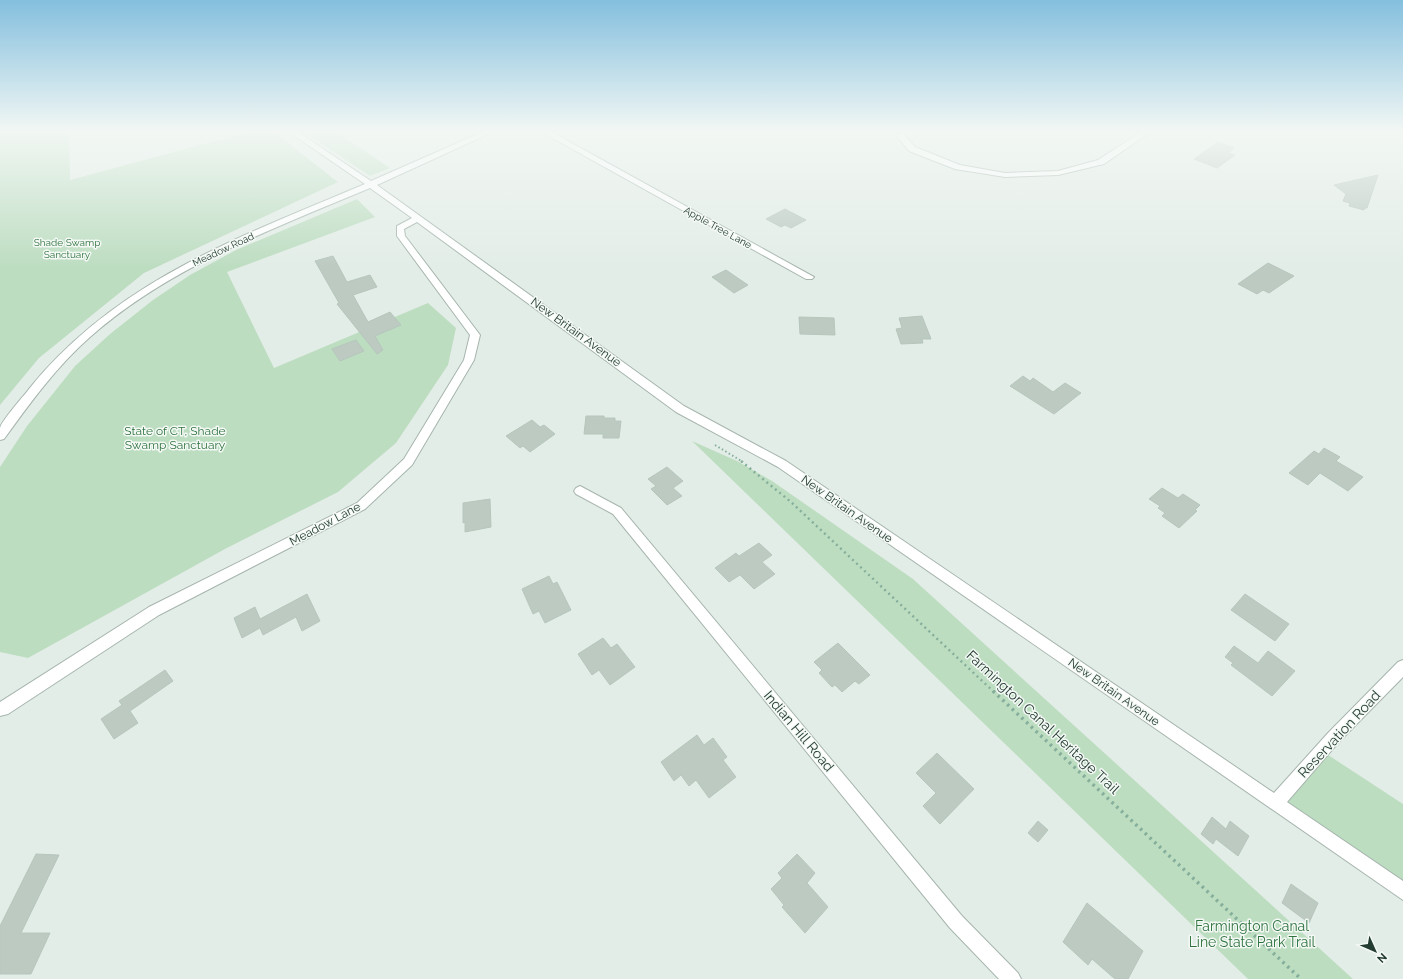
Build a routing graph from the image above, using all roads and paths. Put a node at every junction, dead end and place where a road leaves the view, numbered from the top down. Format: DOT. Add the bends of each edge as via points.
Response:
graph roads {
  1 [pos="358,176"];
  2 [pos="389,176"];
  3 [pos="625,176"];
  4 [pos="370,184"];
  5 [pos="417,219"];
  6 [pos="809,277"];
  7 [pos="0,436"];
  8 [pos="769,482"];
  9 [pos="580,491"];
  10 [pos="1403,667"];
  11 [pos="0,709"];
  12 [pos="1276,803"];
  13 [pos="1403,891"];
  14 [pos="1012,979"];
  15 [pos="1301,979"];
  1 -- 4 [label="street, New Britain Avenue"];
  2 -- 4 [label="street, Meadow Road"];
  3 -- 6 [label="street, Apple Tree Lane"];
  4 -- 5 [label="street, New Britain Avenue"];
  4 -- 7 [label="street, Meadow Road" via="181,269 100,322 63,356"];
  5 -- 11 [label="street, Meadow Lane" via="400,228 401,236 475,335 469,360 408,462 361,506 154,611"];
  5 -- 12 [label="street, New Britain Avenue" via="680,409 782,464"];
  8 -- 15 [label="path, Farmington Canal Heritage Trail"];
  9 -- 14 [label="street, Indian Hill Road" via="617,511 956,922"];
  10 -- 12 [label="street, Reservation Road" via="1333,738"];
  12 -- 13 [label="street, New Britain Avenue"];
}
